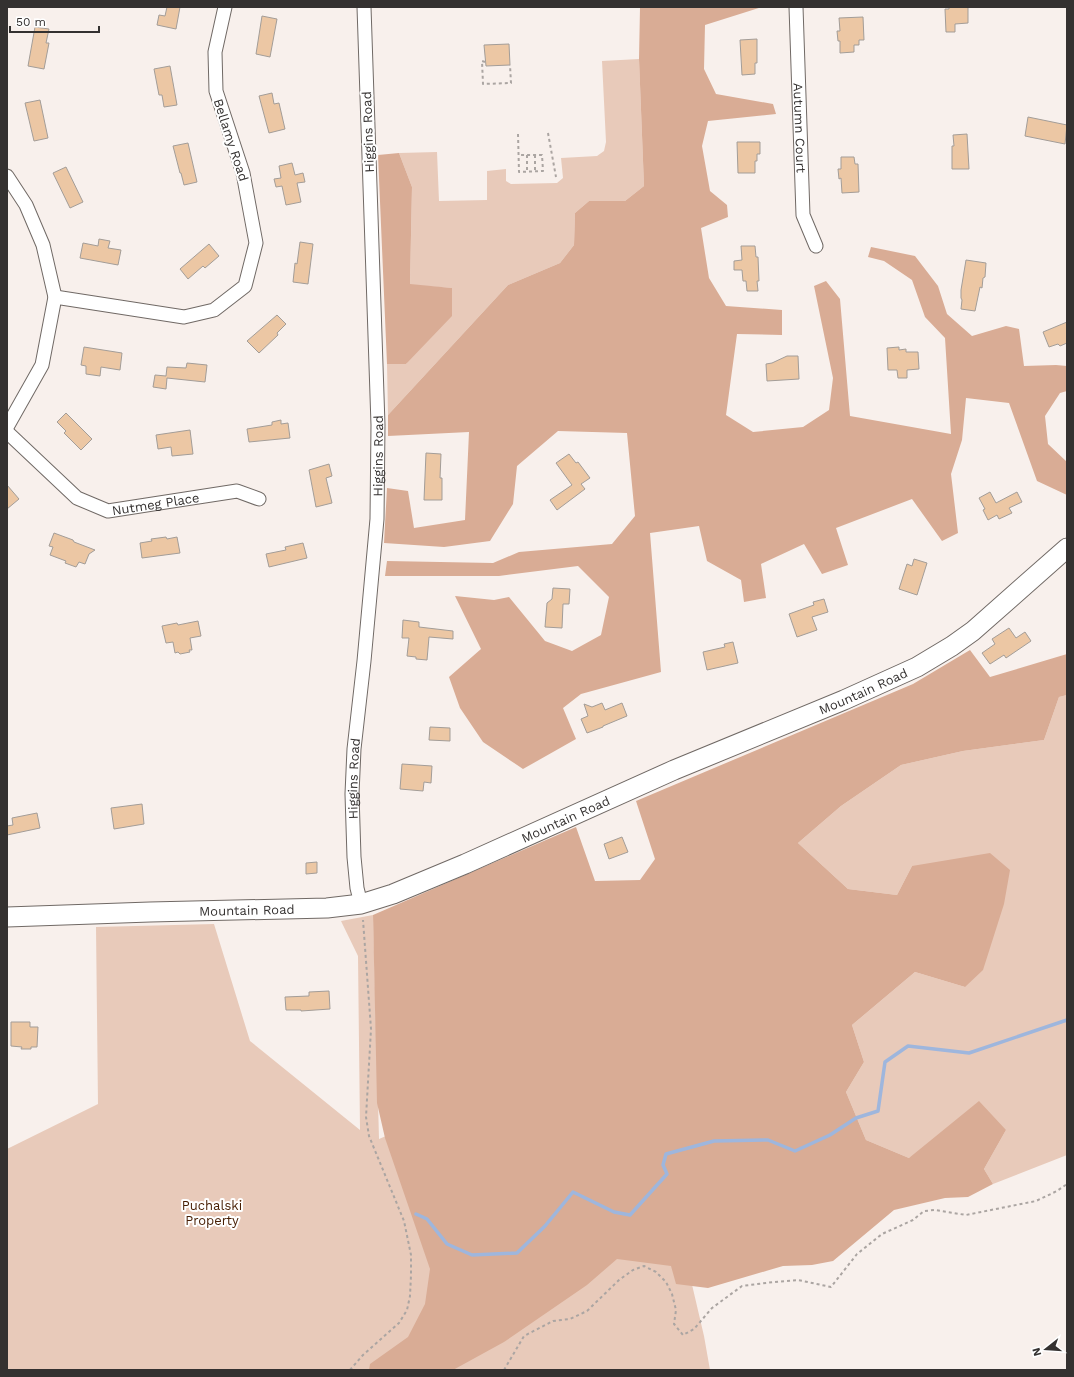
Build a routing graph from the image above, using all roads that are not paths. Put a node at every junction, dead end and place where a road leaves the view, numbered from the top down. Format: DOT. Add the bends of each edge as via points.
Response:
graph roads {
  1 [pos="225,7"];
  2 [pos="364,7"];
  3 [pos="796,7"];
  4 [pos="7,176"];
  5 [pos="816,246"];
  6 [pos="55,297"];
  7 [pos="7,427"];
  8 [pos="7,432"];
  9 [pos="259,499"];
  10 [pos="1067,548"];
  11 [pos="360,904"];
  12 [pos="7,917"];
  1 -- 6 [label="street, Bellamy Road" via="215,52 216,91 244,173 256,243 245,286 214,310 184,317"];
  2 -- 11 [label="street, Higgins Road" via="378,433 377,519 354,749 352,794 354,857"];
  3 -- 5 [label="street, Autumn Court" via="802,215"];
  4 -- 6 [label="street" via="26,205 43,245"];
  6 -- 7 [label="street" via="42,365"];
  8 -- 9 [label="street, Nutmeg Place" via="77,498 108,510 237,491"];
  10 -- 11 [label="main road, Mountain Road" via="973,631 917,667 674,770 423,882"];
  11 -- 12 [label="main road, Mountain Road" via="299,910"];
}
